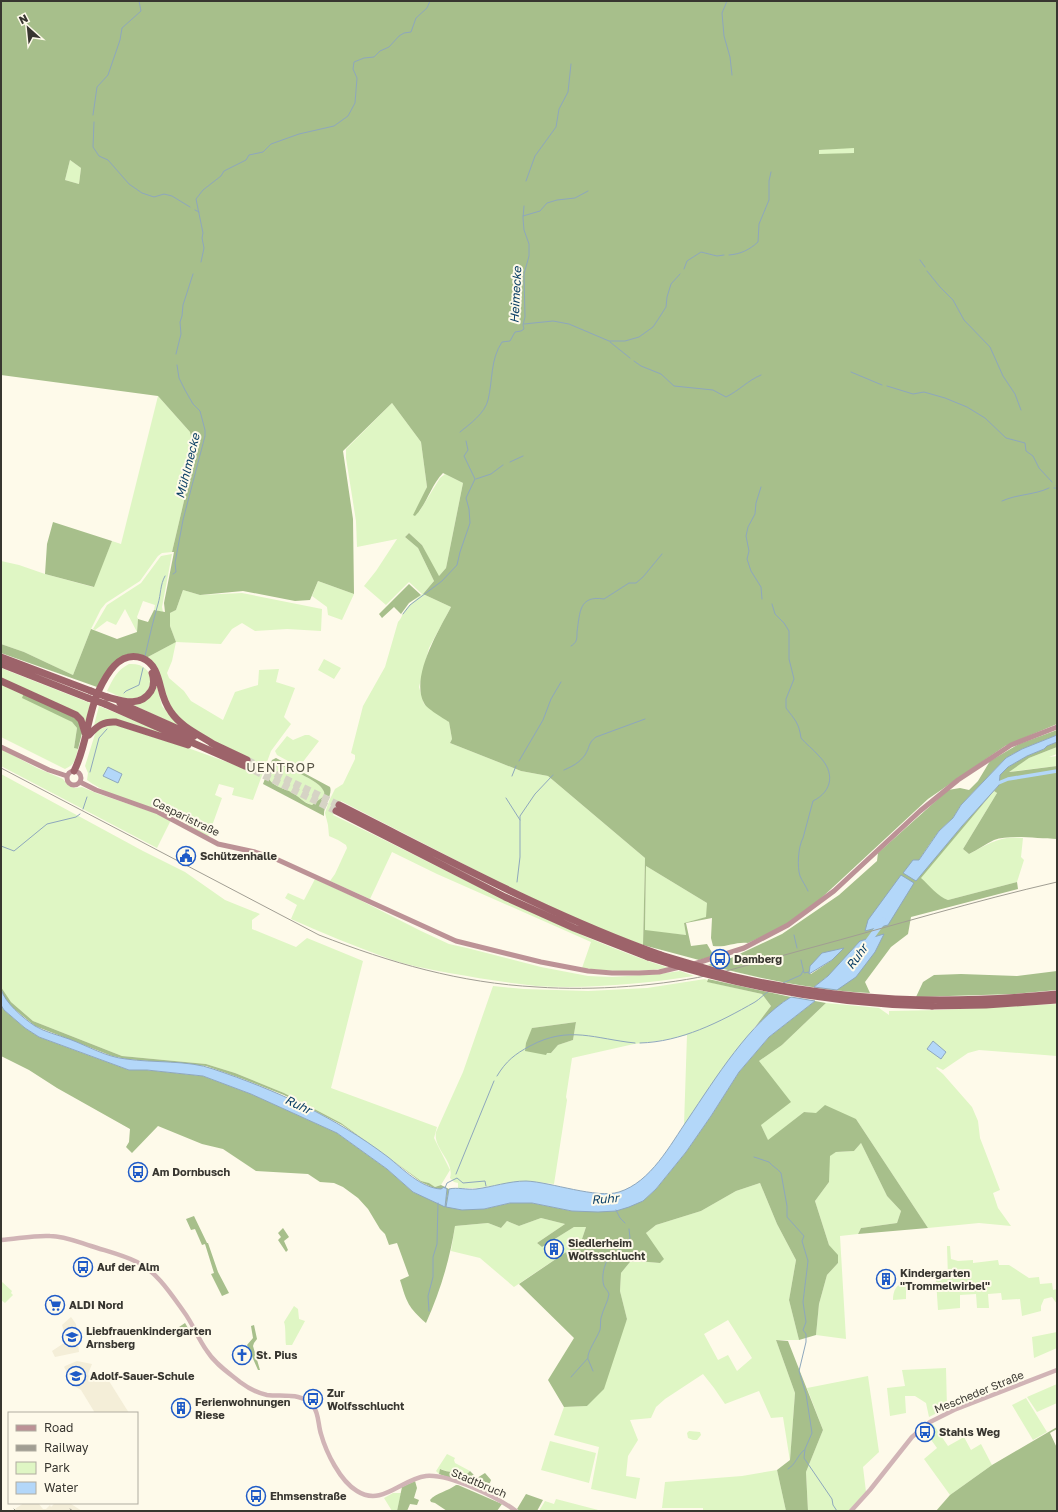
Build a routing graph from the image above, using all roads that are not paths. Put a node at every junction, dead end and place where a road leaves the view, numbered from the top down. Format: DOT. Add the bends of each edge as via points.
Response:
graph roads {
  1 [pos="1,657"];
  2 [pos="1,664"];
  3 [pos="1,681"];
  4 [pos="90,695"];
  5 [pos="106,701"];
  6 [pos="1057,727"];
  7 [pos="88,735"];
  8 [pos="215,745"];
  9 [pos="1,747"];
  10 [pos="227,757"];
  11 [pos="77,772"];
  12 [pos="67,776"];
  13 [pos="80,782"];
  14 [pos="1057,994"];
  15 [pos="1057,1000"];
  16 [pos="932,1004"];
  17 [pos="1,1240"];
  18 [pos="1057,1370"];
  19 [pos="516,1511"];
  20 [pos="851,1511"];
  1 -- 4 [label="highway"];
  2 -- 4 [label="highway"];
  3 -- 7 [label="highway" via="78,716"];
  4 -- 5 [label="highway, bridge"];
  5 -- 7 [label="highway" via="136,702 144,698 152,688 152,672 143,663 134,660 118,667 100,697"];
  5 -- 8 [label="highway"];
  5 -- 10 [label="highway"];
  6 -- 13 [label="main road, Casparistraße" via="1011,745 958,780 920,811 834,891 788,925 744,948 688,966 659,972 588,971 456,941 269,856 218,844 158,812"];
  7 -- 8 [label="highway" via="94,701 106,678 119,661 135,656 146,660 154,667 164,701 175,717"];
  7 -- 10 [label="highway" via="100,724 116,722"];
  7 -- 11 [label="highway"];
  8 -- 10 [label="highway" via="246,763"];
  9 -- 12 [label="main road"];
  11 -- 12 [label="main road" via="70,772"];
  11 -- 13 [label="main road" via="81,777"];
  12 -- 13 [label="main road" via="70,785"];
  14 -- 16 [label="highway"];
  15 -- 16 [label="highway" via="986,1005"];
  16 -- 16 [label="highway, bridge" via="796,989 735,977 661,955 548,910 337,808 505,897 648,957 717,978 788,993 859,1003"];
  17 -- 19 [label="street, Stadtbruch" via="61,1237 128,1258 141,1265 177,1302 208,1354 225,1370 245,1386 260,1393 299,1397 312,1405 324,1443 337,1469 348,1484 359,1492 379,1496 412,1480 433,1476 450,1479 486,1494"];
  18 -- 20 [label="street, Mescheder Straße" via="949,1412 930,1422 912,1437"];
}
